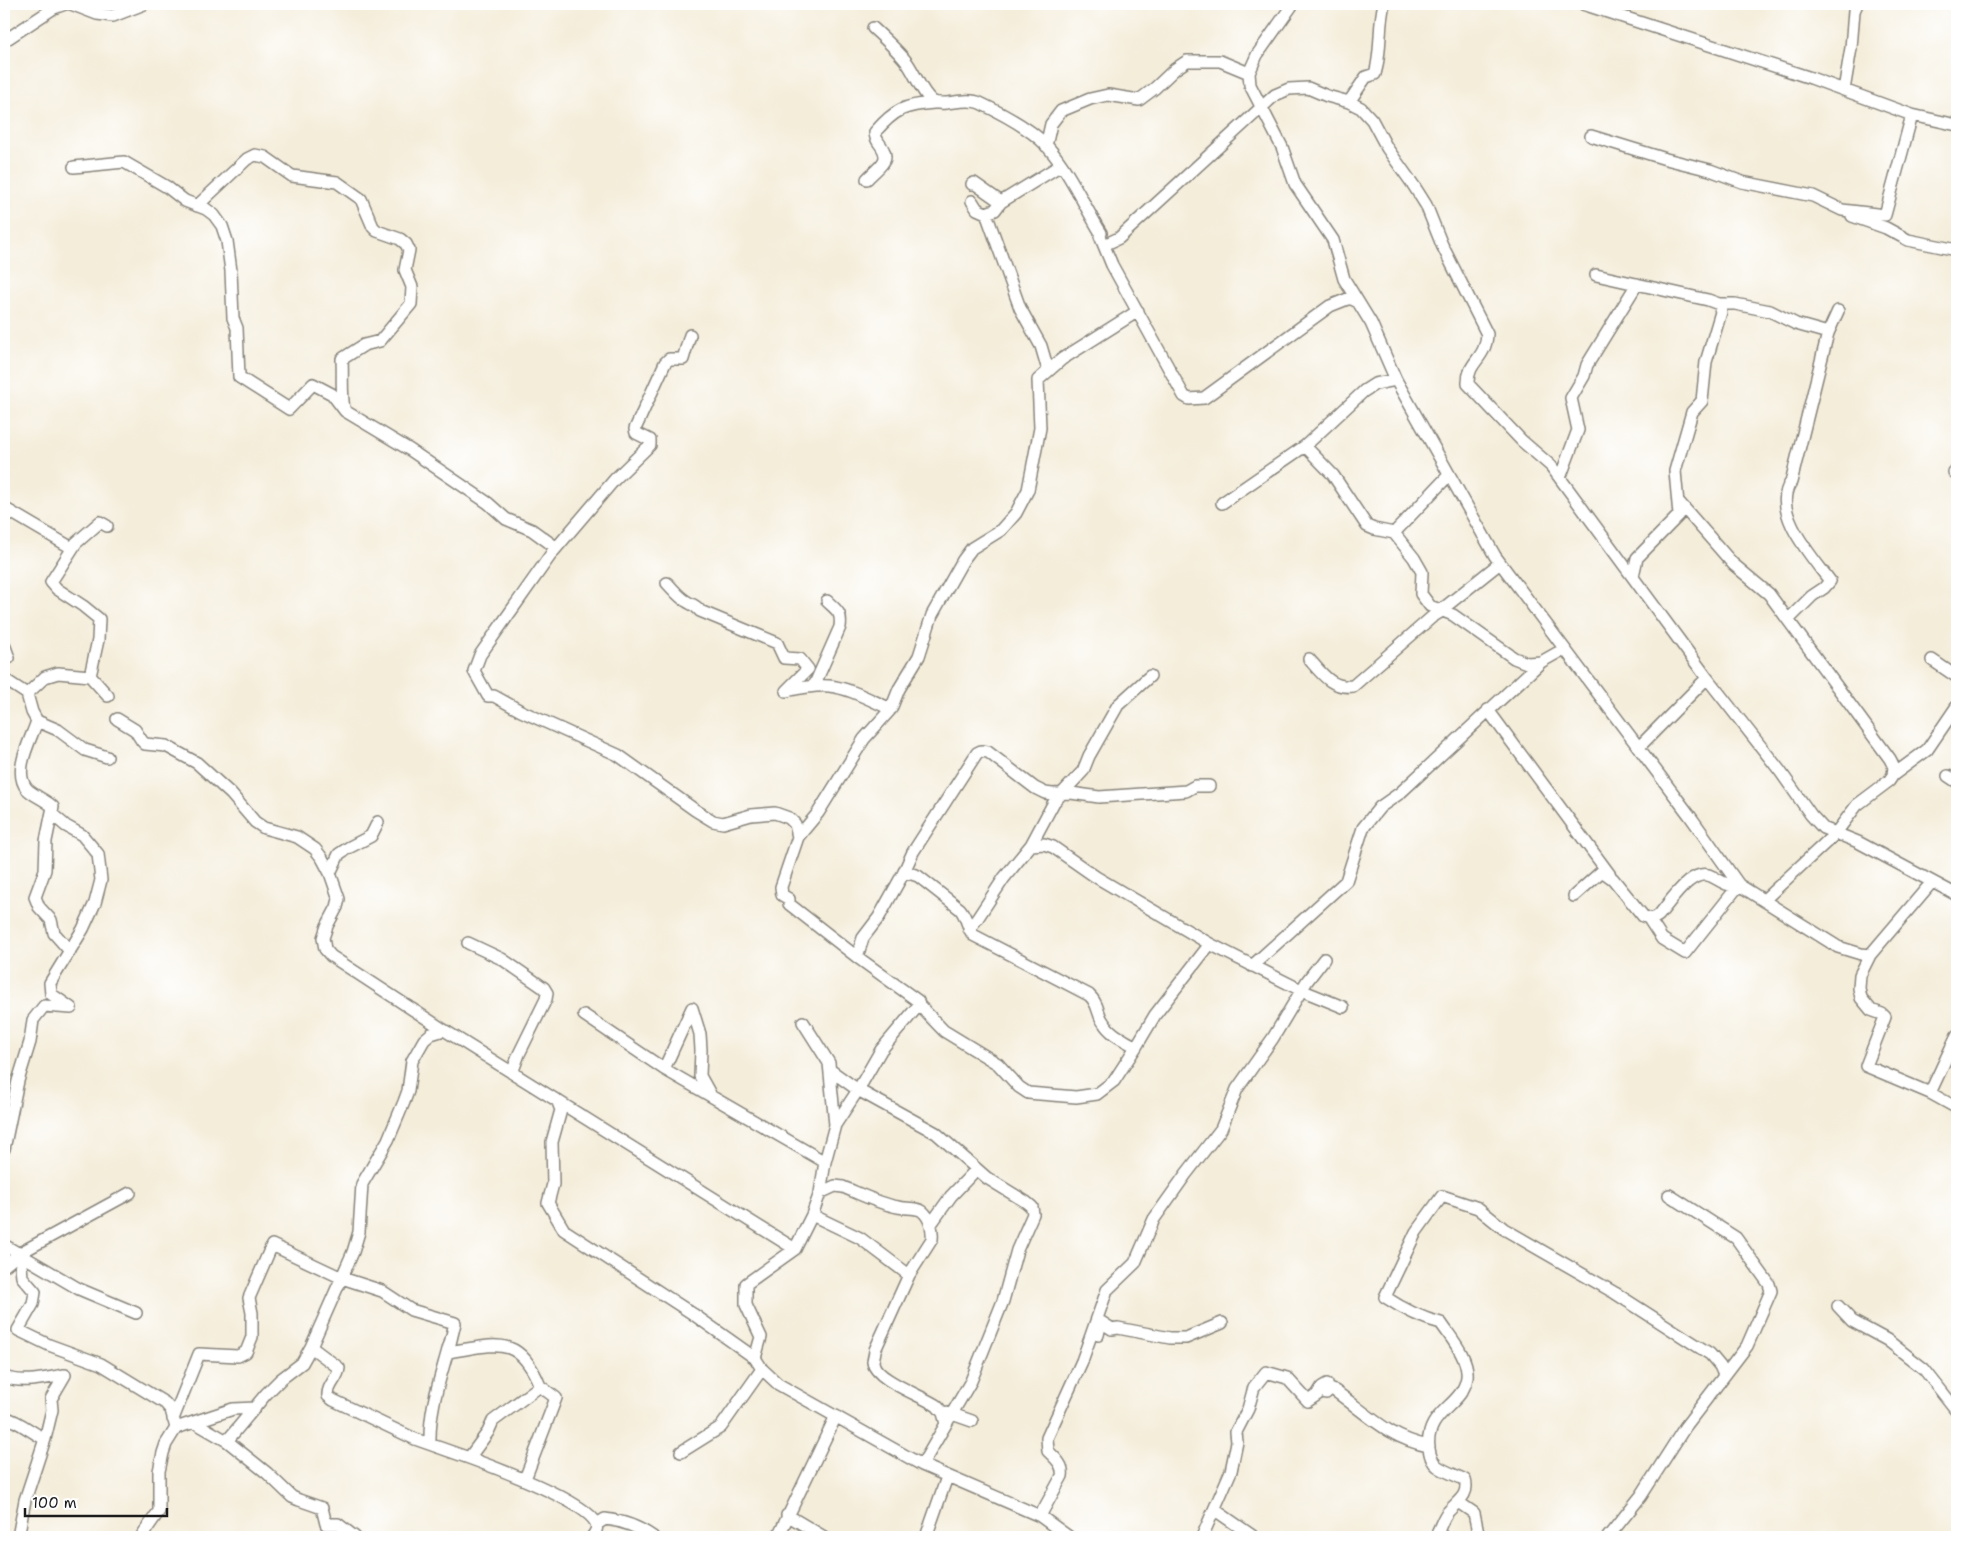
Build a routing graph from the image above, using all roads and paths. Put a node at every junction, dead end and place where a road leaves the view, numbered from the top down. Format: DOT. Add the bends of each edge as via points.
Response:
graph roads {
  1 [pos="65,4"];
  2 [pos="71,4"];
  3 [pos="144,4"];
  4 [pos="1293,4"];
  5 [pos="1384,4"];
  6 [pos="1583,4"];
  7 [pos="1857,4"];
  8 [pos="873,28"];
  9 [pos="4,41"];
  10 [pos="1249,73"];
  11 [pos="1844,90"];
  12 [pos="1349,102"];
  13 [pos="934,103"];
  14 [pos="1261,109"];
  15 [pos="1912,114"];
  16 [pos="1957,125"];
  17 [pos="1592,136"];
  18 [pos="1046,146"];
  19 [pos="1061,165"];
  20 [pos="74,167"];
  21 [pos="867,179"];
  22 [pos="972,184"];
  23 [pos="1813,196"];
  24 [pos="972,201"];
  25 [pos="1001,202"];
  26 [pos="197,206"];
  27 [pos="986,213"];
  28 [pos="1104,245"];
  29 [pos="1957,250"];
  30 [pos="1596,275"];
  31 [pos="1636,284"];
  32 [pos="1358,302"];
  33 [pos="1718,304"];
  34 [pos="1138,310"];
  35 [pos="1838,312"];
  36 [pos="1828,333"];
  37 [pos="690,335"];
  38 [pos="1048,370"];
  39 [pos="1396,380"];
  40 [pos="344,411"];
  41 [pos="1305,446"];
  42 [pos="1450,475"];
  43 [pos="1560,478"];
  44 [pos="1678,501"];
  45 [pos="1222,503"];
  46 [pos="4,508"];
  47 [pos="107,526"];
  48 [pos="1394,533"];
  49 [pos="72,548"];
  50 [pos="552,553"];
  51 [pos="1500,562"];
  52 [pos="1633,576"];
  53 [pos="667,583"];
  54 [pos="826,602"];
  55 [pos="1442,611"];
  56 [pos="1788,620"];
  57 [pos="4,644"];
  58 [pos="1564,649"];
  59 [pos="4,657"];
  60 [pos="1309,660"];
  61 [pos="1932,660"];
  62 [pos="1540,662"];
  63 [pos="90,676"];
  64 [pos="1150,676"];
  65 [pos="1957,677"];
  66 [pos="1707,678"];
  67 [pos="4,679"];
  68 [pos="814,686"];
  69 [pos="27,694"];
  70 [pos="108,696"];
  71 [pos="1957,706"];
  72 [pos="891,708"];
  73 [pos="1488,710"];
  74 [pos="117,720"];
  75 [pos="37,721"];
  76 [pos="1639,747"];
  77 [pos="106,757"];
  78 [pos="1893,776"];
  79 [pos="1209,786"];
  80 [pos="1061,793"];
  81 [pos="53,814"];
  82 [pos="378,822"];
  83 [pos="1836,834"];
  84 [pos="798,837"];
  85 [pos="1031,845"];
  86 [pos="330,873"];
  87 [pos="903,874"];
  88 [pos="1613,879"];
  89 [pos="1932,882"];
  90 [pos="1739,885"];
  91 [pos="1957,894"];
  92 [pos="1574,896"];
  93 [pos="1764,900"];
  94 [pos="1649,919"];
  95 [pos="968,929"];
  96 [pos="468,943"];
  97 [pos="1210,944"];
  98 [pos="70,951"];
  99 [pos="1870,955"];
  100 [pos="857,957"];
  101 [pos="1324,959"];
  102 [pos="1252,966"];
  103 [pos="1301,990"];
  104 [pos="919,1005"];
  105 [pos="1343,1007"];
  106 [pos="584,1015"];
  107 [pos="803,1022"];
  108 [pos="444,1030"];
  109 [pos="1957,1035"];
  110 [pos="1136,1047"];
  111 [pos="664,1069"];
  112 [pos="830,1070"];
  113 [pos="512,1072"];
  114 [pos="858,1090"];
  115 [pos="1930,1093"];
  116 [pos="710,1094"];
  117 [pos="557,1100"];
  118 [pos="1957,1108"];
  119 [pos="835,1125"];
  120 [pos="4,1149"];
  121 [pos="825,1162"];
  122 [pos="972,1174"];
  123 [pos="130,1193"];
  124 [pos="820,1193"];
  125 [pos="1669,1195"];
  126 [pos="812,1215"];
  127 [pos="930,1224"];
  128 [pos="4,1245"];
  129 [pos="795,1249"];
  130 [pos="20,1253"];
  131 [pos="4,1266"];
  132 [pos="909,1274"];
  133 [pos="342,1278"];
  134 [pos="1838,1306"];
  135 [pos="136,1313"];
  136 [pos="454,1323"];
  137 [pos="1222,1323"];
  138 [pos="311,1347"];
  139 [pos="755,1358"];
  140 [pos="1082,1361"];
  141 [pos="762,1369"];
  142 [pos="1724,1376"];
  143 [pos="4,1377"];
  144 [pos="540,1386"];
  145 [pos="255,1408"];
  146 [pos="1957,1412"];
  147 [pos="836,1416"];
  148 [pos="4,1417"];
  149 [pos="947,1417"];
  150 [pos="972,1421"];
  151 [pos="194,1422"];
  152 [pos="175,1424"];
  153 [pos="45,1439"];
  154 [pos="227,1441"];
  155 [pos="430,1444"];
  156 [pos="1429,1446"];
  157 [pos="681,1452"];
  158 [pos="469,1458"];
  159 [pos="922,1465"];
  160 [pos="947,1477"];
  161 [pos="525,1479"];
  162 [pos="1458,1502"];
  163 [pos="1215,1510"];
  164 [pos="787,1515"];
  165 [pos="1040,1516"];
  166 [pos="596,1524"];
  167 [pos="1065,1536"];
  168 [pos="18,1537"];
  169 [pos="141,1537"];
  170 [pos="355,1537"];
  171 [pos="592,1537"];
  172 [pos="653,1537"];
  173 [pos="778,1537"];
  174 [pos="824,1537"];
  175 [pos="926,1537"];
  176 [pos="1202,1537"];
  177 [pos="1254,1537"];
  178 [pos="1443,1537"];
  179 [pos="1479,1537"];
  180 [pos="1608,1537"];
  1 -- 9 [label="street"];
  2 -- 3 [label="street" via="113,16"];
  4 -- 10 [label="street" via="1257,55"];
  5 -- 12 [label="street" via="1375,74 1366,77"];
  6 -- 11 [label="street"];
  7 -- 11 [label="street"];
  8 -- 13 [label="street" via="906,61"];
  10 -- 14 [label="street" via="1250,85"];
  10 -- 18 [label="street" via="1220,61 1187,61 1139,100 1108,95 1061,111 1051,124"];
  11 -- 15 [label="street"];
  12 -- 14 [label="street" via="1308,88 1289,89 1275,95"];
  12 -- 43 [label="street" via="1362,108 1372,120 1422,199 1487,334 1483,354 1467,375 1468,384"];
  13 -- 18 [label="street" via="967,100 979,103 1027,130"];
  13 -- 21 [label="street" via="904,107 875,132 886,156"];
  14 -- 28 [label="street" via="1119,238"];
  14 -- 32 [label="street" via="1282,147 1295,184 1333,240 1344,279"];
  15 -- 16 [label="street"];
  15 -- 23 [label="street" via="1885,215 1842,210"];
  17 -- 23 [label="street" via="1742,182"];
  18 -- 19 [label="street"];
  19 -- 25 [label="street"];
  19 -- 28 [label="street" via="1101,233"];
  20 -- 26 [label="street" via="124,162"];
  22 -- 25 [label="street"];
  23 -- 29 [label="street" via="1814,203 1886,228 1908,240"];
  24 -- 27 [label="street" via="977,209"];
  25 -- 27 [label="street" via="995,210"];
  26 -- 40 [label="street" via="214,215 227,241 239,377 289,409 314,384 332,394"];
  26 -- 40 [label="street" via="255,155 265,157 292,176 337,182 361,199 376,231 406,244 409,250 405,270 412,288 411,304 380,341 364,345 342,359"];
  27 -- 38 [label="street" via="1020,308 1041,346"];
  28 -- 34 [label="street"];
  30 -- 31 [label="street"];
  31 -- 33 [label="street"];
  31 -- 43 [label="street" via="1587,365 1572,398 1578,430"];
  32 -- 34 [label="street" via="1350,298 1330,306 1204,398 1196,400 1184,396"];
  32 -- 39 [label="street" via="1371,322"];
  33 -- 36 [label="street" via="1770,311 1796,324"];
  33 -- 44 [label="street" via="1721,312 1706,362 1702,401 1692,412 1675,471"];
  34 -- 38 [label="street"];
  35 -- 36 [label="street"];
  36 -- 56 [label="street" via="1791,482 1787,487 1786,508 1803,545 1830,580"];
  37 -- 50 [label="street" via="683,359 669,359 666,363 634,429 650,440 650,445"];
  38 -- 72 [label="street" via="1038,380 1040,428 1028,490 1016,513 1001,530 972,548 963,560 932,615 919,656"];
  39 -- 41 [label="street" via="1375,384 1364,391"];
  39 -- 42 [label="street"];
  40 -- 50 [label="street" via="410,450 506,519 549,541 554,546"];
  41 -- 45 [label="street"];
  41 -- 48 [label="street" via="1333,475 1366,526"];
  42 -- 48 [label="street"];
  42 -- 51 [label="street"];
  43 -- 52 [label="street"];
  44 -- 52 [label="street" via="1679,515 1637,558"];
  44 -- 56 [label="street" via="1733,564 1769,594"];
  46 -- 49 [label="street"];
  47 -- 49 [label="street" via="100,522"];
  48 -- 55 [label="street" via="1422,572 1420,587 1424,600"];
  49 -- 63 [label="street" via="51,582 99,619"];
  50 -- 84 [label="street" via="480,655 474,671 488,696 618,755 713,821 723,823 752,814 775,813 795,824"];
  51 -- 55 [label="street"];
  51 -- 58 [label="street"];
  52 -- 66 [label="street"];
  53 -- 68 [label="street" via="700,611 777,643 784,658 800,659 808,669 786,691"];
  54 -- 68 [label="street" via="839,613 840,627"];
  55 -- 60 [label="street" via="1353,686 1344,688 1328,681"];
  55 -- 62 [label="street" via="1453,615 1514,658 1527,663"];
  56 -- 78 [label="street" via="1890,760 1894,767"];
  57 -- 59 [label="street" via="9,658"];
  58 -- 62 [label="street"];
  58 -- 76 [label="street"];
  61 -- 65 [label="street"];
  62 -- 73 [label="street"];
  63 -- 69 [label="street" via="58,673 45,677"];
  63 -- 70 [label="street"];
  64 -- 80 [label="street" via="1118,705 1083,771"];
  66 -- 76 [label="street"];
  66 -- 83 [label="street" via="1811,815 1823,828"];
  67 -- 69 [label="street"];
  68 -- 72 [label="street" via="830,686"];
  69 -- 75 [label="street"];
  71 -- 78 [label="street" via="1927,750"];
  72 -- 84 [label="street" via="864,739 818,813"];
  73 -- 88 [label="street"];
  73 -- 102 [label="street" via="1400,793 1380,807 1363,828 1346,881"];
  74 -- 86 [label="street" via="135,730 146,744 166,746 197,763 259,825 297,836 315,849"];
  75 -- 77 [label="street" via="58,730 85,750"];
  75 -- 81 [label="street" via="22,762 22,779 28,789 53,807"];
  76 -- 90 [label="street"];
  78 -- 83 [label="street" via="1884,787 1857,805"];
  79 -- 80 [label="street" via="1195,786 1186,791 1099,797"];
  80 -- 85 [label="street"];
  80 -- 87 [label="street" via="1045,793 988,752 977,753 913,852"];
  81 -- 98 [label="street" via="46,841 45,870 35,897 51,920 54,933"];
  81 -- 98 [label="street" via="82,835 98,854 100,889"];
  82 -- 86 [label="street" via="371,836 340,854"];
  83 -- 89 [label="street" via="1858,842"];
  83 -- 93 [label="street"];
  84 -- 100 [label="street" via="780,887 782,895"];
  85 -- 95 [label="street"];
  85 -- 97 [label="street" via="1053,847 1096,878"];
  86 -- 108 [label="street" via="339,899 323,938 325,949"];
  87 -- 95 [label="street" via="918,876 960,909"];
  87 -- 100 [label="street" via="863,938"];
  88 -- 92 [label="street" via="1602,872"];
  88 -- 94 [label="street"];
  89 -- 91 [label="street"];
  89 -- 99 [label="street"];
  90 -- 93 [label="street"];
  90 -- 94 [label="street" via="1731,886 1712,875 1697,875 1659,915"];
  90 -- 94 [label="street" via="1685,953 1662,939"];
  93 -- 99 [label="street" via="1838,947"];
  95 -- 110 [label="street" via="973,935 1089,995 1096,1001 1100,1016 1112,1033"];
  96 -- 113 [label="street" via="502,959 547,993"];
  97 -- 102 [label="street"];
  97 -- 110 [label="street" via="1154,1015"];
  98 -- 120 [label="street" via="50,984 51,994 71,1008 44,1006 33,1020"];
  99 -- 115 [label="street" via="1860,975 1861,998 1885,1017 1866,1066"];
  100 -- 104 [label="street" via="918,1000"];
  101 -- 103 [label="street"];
  102 -- 103 [label="street"];
  103 -- 105 [label="street"];
  103 -- 140 [label="street" via="1273,1038 1237,1089 1221,1129 1154,1219 1134,1263 1107,1290"];
  104 -- 110 [label="street" via="944,1031 998,1064 1028,1093 1076,1097 1097,1094 1114,1081"];
  104 -- 114 [label="street" via="881,1050"];
  106 -- 111 [label="street"];
  107 -- 112 [label="street" via="829,1063"];
  108 -- 113 [label="street"];
  108 -- 133 [label="street" via="431,1034 412,1061 404,1102 388,1140 362,1184 359,1232"];
  109 -- 115 [label="street"];
  111 -- 116 [label="street"];
  111 -- 116 [label="street" via="692,1008 700,1034 700,1076"];
  112 -- 114 [label="street"];
  112 -- 119 [label="street"];
  113 -- 117 [label="street"];
  114 -- 119 [label="street"];
  114 -- 149 [label="street" via="927,1127 987,1178 1032,1208 1034,1214 1017,1250 1003,1301 971,1381"];
  115 -- 118 [label="street"];
  116 -- 121 [label="street"];
  117 -- 129 [label="street"];
  117 -- 139 [label="street" via="561,1110 552,1142 553,1184 548,1203 564,1230"];
  119 -- 121 [label="street"];
  121 -- 124 [label="street"];
  122 -- 127 [label="street"];
  123 -- 130 [label="street"];
  124 -- 126 [label="street"];
  124 -- 127 [label="street" via="835,1186 843,1187 895,1207 923,1211"];
  125 -- 142 [label="street" via="1736,1238 1769,1284 1770,1292 1747,1346"];
  126 -- 129 [label="street"];
  126 -- 132 [label="street" via="860,1238"];
  127 -- 132 [label="street" via="932,1239"];
  128 -- 130 [label="street"];
  129 -- 139 [label="street" via="746,1284 746,1305 761,1337"];
  130 -- 131 [label="street"];
  130 -- 135 [label="street" via="79,1289"];
  130 -- 152 [label="street" via="22,1277 35,1292 33,1304 18,1330 101,1364 165,1403 172,1410"];
  132 -- 149 [label="street" via="875,1350 873,1362 883,1377 928,1400"];
  133 -- 136 [label="street" via="382,1291 411,1310"];
  133 -- 138 [label="street"];
  133 -- 152 [label="street" via="272,1245 250,1298 252,1337 246,1352 238,1356 199,1354"];
  134 -- 146 [label="street" via="1852,1321 1887,1340 1924,1369"];
  136 -- 144 [label="street" via="448,1352 501,1345 514,1348 533,1368"];
  136 -- 155 [label="street" via="433,1400"];
  137 -- 140 [label="street" via="1186,1338 1170,1338 1112,1329 1101,1322 1093,1350"];
  138 -- 145 [label="street" via="302,1363 281,1379"];
  138 -- 155 [label="street" via="339,1368 328,1389 328,1396 390,1428"];
  139 -- 141 [label="street"];
  140 -- 165 [label="street" via="1047,1438 1048,1451 1063,1470"];
  141 -- 147 [label="street" via="778,1384"];
  141 -- 157 [label="street" via="721,1428"];
  142 -- 156 [label="street" via="1716,1360 1615,1293 1504,1229 1478,1208 1442,1196 1416,1232 1385,1297 1410,1312 1441,1323 1467,1366 1464,1387 1433,1424"];
  142 -- 180 [label="street" via="1685,1427 1641,1496"];
  143 -- 153 [label="street" via="36,1380 65,1375 51,1399 52,1410"];
  144 -- 158 [label="street" via="493,1421"];
  144 -- 161 [label="street" via="556,1398"];
  145 -- 151 [label="street" via="233,1409"];
  145 -- 154 [label="street"];
  147 -- 159 [label="street"];
  147 -- 164 [label="street"];
  148 -- 153 [label="street"];
  149 -- 150 [label="street"];
  149 -- 159 [label="street"];
  151 -- 152 [label="street"];
  151 -- 154 [label="street"];
  152 -- 169 [label="street" via="159,1472 159,1511"];
  153 -- 168 [label="street"];
  154 -- 170 [label="street" via="268,1473 292,1497 322,1508 326,1524 338,1524"];
  155 -- 158 [label="street"];
  156 -- 162 [label="street" via="1436,1466 1465,1480 1464,1496"];
  156 -- 163 [label="street" via="1390,1433 1335,1391 1330,1389 1326,1393 1327,1384 1308,1401 1287,1378 1266,1372 1254,1387 1248,1409 1236,1432 1238,1442 1231,1472"];
  158 -- 161 [label="street"];
  159 -- 160 [label="street"];
  160 -- 165 [label="street"];
  160 -- 175 [label="street"];
  161 -- 166 [label="street" via="587,1512"];
  162 -- 178 [label="street" via="1446,1514 1438,1531"];
  162 -- 179 [label="street" via="1474,1513"];
  163 -- 176 [label="street"];
  163 -- 177 [label="street"];
  164 -- 173 [label="street"];
  164 -- 174 [label="street"];
  165 -- 167 [label="street"];
  166 -- 171 [label="street"];
  166 -- 172 [label="street" via="605,1519 619,1520"];
}
